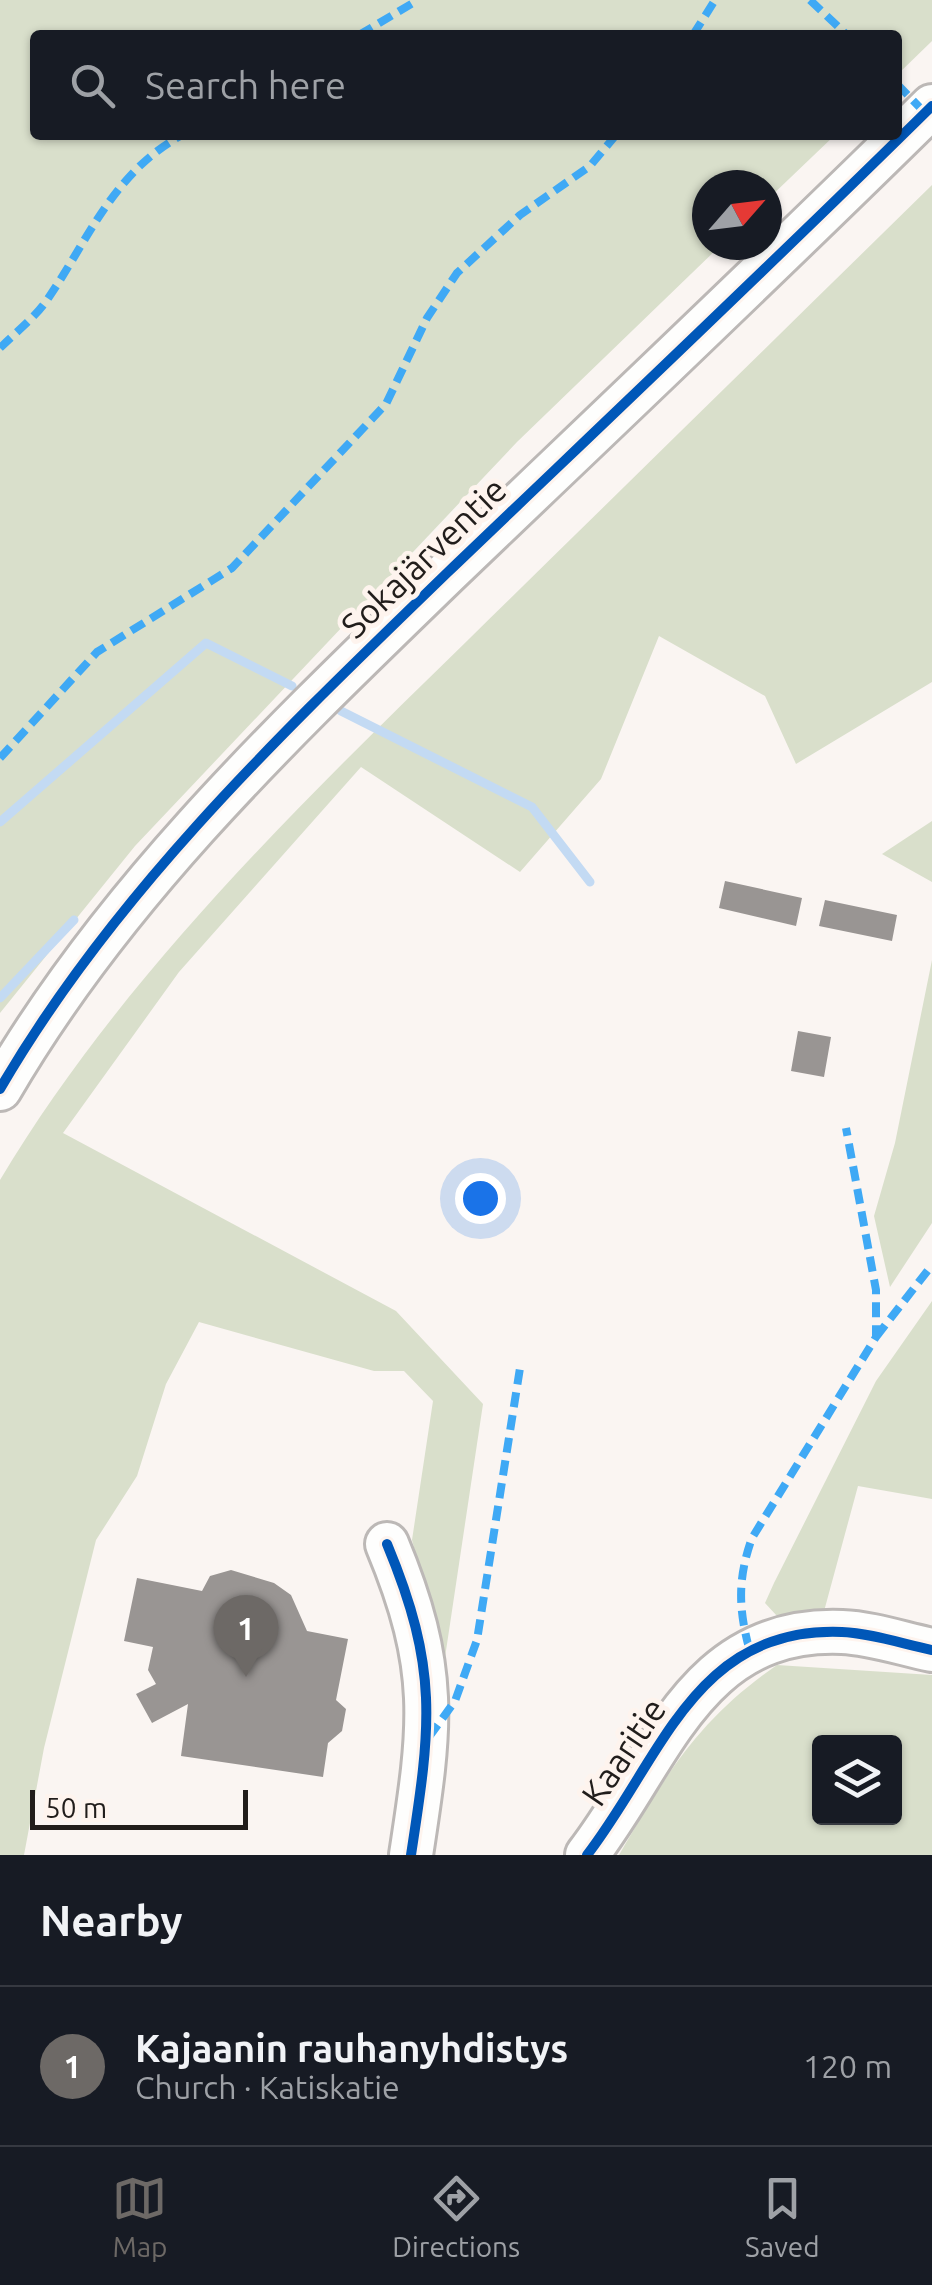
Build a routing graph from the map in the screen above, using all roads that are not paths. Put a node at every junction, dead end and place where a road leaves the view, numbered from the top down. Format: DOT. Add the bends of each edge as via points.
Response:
graph roads {
  1 [pos="932,106"];
  2 [pos="902,135"];
  3 [pos="897,140"];
  4 [pos="0,1090"];
  5 [pos="387,1544"];
  6 [pos="932,1650"];
  7 [pos="412,1855"];
  8 [pos="588,1855"];
  1 -- 2 [label="street, Sokajärventie"];
  3 -- 4 [label="street, Sokajärventie" via="291,724 118,916 39,1023"];
  5 -- 7 [label="street" via="408,1596 428,1681 429,1737"];
  6 -- 8 [label="street, Kaaritie" via="846,1632 788,1636 749,1648 699,1689"];
}
